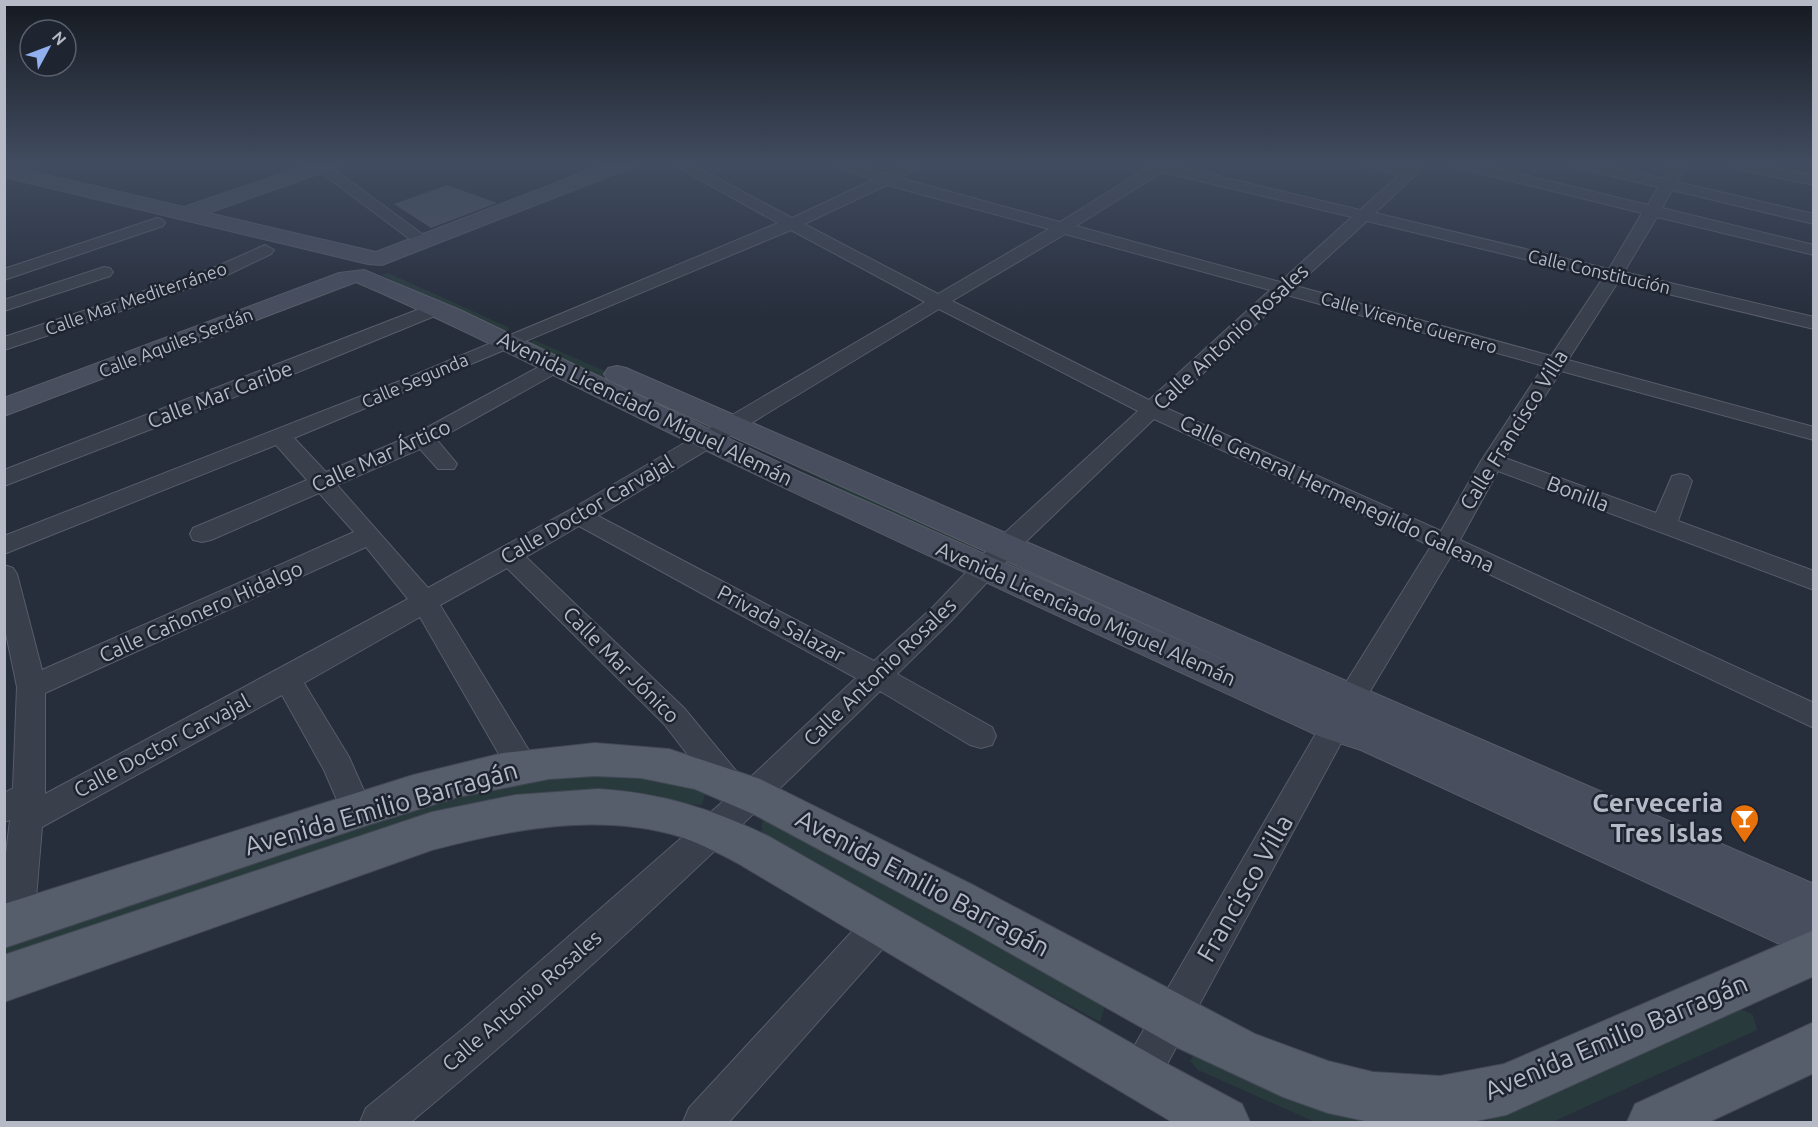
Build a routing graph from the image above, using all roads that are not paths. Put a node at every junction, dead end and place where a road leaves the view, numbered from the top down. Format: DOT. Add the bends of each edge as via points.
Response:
graph roads {
  1 [pos="130,215"];
  2 [pos="182,215"];
  3 [pos="186,215"];
  4 [pos="389,215"];
  5 [pos="494,215"];
  6 [pos="774,215"];
  7 [pos="809,215"];
  8 [pos="1018,215"];
  9 [pos="1084,215"];
  10 [pos="1362,215"];
  11 [pos="1650,215"];
  12 [pos="1667,215"];
  13 [pos="1795,215"];
  14 [pos="1814,219"];
  15 [pos="157,223"];
  16 [pos="790,223"];
  17 [pos="1064,227"];
  18 [pos="424,242"];
  19 [pos="265,250"];
  20 [pos="1814,250"];
  21 [pos="360,269"];
  22 [pos="104,272"];
  23 [pos="4,275"];
  24 [pos="1613,276"];
  25 [pos="1284,288"];
  26 [pos="937,302"];
  27 [pos="4,306"];
  28 [pos="435,309"];
  29 [pos="1814,323"];
  30 [pos="517,338"];
  31 [pos="4,344"];
  32 [pos="1555,364"];
  33 [pos="553,367"];
  34 [pos="4,398"];
  35 [pos="4,408"];
  36 [pos="1152,410"];
  37 [pos="721,433"];
  38 [pos="1814,434"];
  39 [pos="280,437"];
  40 [pos="423,439"];
  41 [pos="1492,461"];
  42 [pos="446,464"];
  43 [pos="4,479"];
  44 [pos="1680,481"];
  45 [pos="322,482"];
  46 [pos="579,516"];
  47 [pos="1664,526"];
  48 [pos="202,534"];
  49 [pos="370,535"];
  50 [pos="1446,543"];
  51 [pos="4,546"];
  52 [pos="509,555"];
  53 [pos="995,557"];
  54 [pos="4,574"];
  55 [pos="1814,581"];
  56 [pos="424,601"];
  57 [pos="877,676"];
  58 [pos="287,679"];
  59 [pos="31,687"];
  60 [pos="1342,713"];
  61 [pos="1814,716"];
  62 [pos="981,736"];
  63 [pos="522,766"];
  64 [pos="740,788"];
  65 [pos="20,808"];
  66 [pos="357,811"];
  67 [pos="711,831"];
  68 [pos="1807,919"];
  69 [pos="10,924"];
  70 [pos="882,924"];
  71 [pos="4,979"];
  72 [pos="1171,1017"];
  73 [pos="1814,1047"];
  74 [pos="1139,1076"];
  75 [pos="380,1122"];
  76 [pos="703,1122"];
  77 [pos="1224,1122"];
  78 [pos="1653,1122"];
  1 -- 15 [label="main road, Avenida Licenciado Miguel Alemán"];
  2 -- 15 [label="main road"];
  3 -- 21 [label="main road, Avenida Licenciado Miguel Alemán"];
  4 -- 18 [label="street"];
  5 -- 18 [label="main road, Calle Aquiles Serdán"];
  6 -- 16 [label="street, Calle General Hermenegildo Galeana"];
  7 -- 16 [label="street, Calle Segunda"];
  8 -- 17 [label="street, Calle Vicente Guerrero"];
  9 -- 17 [label="street, Calle Doctor Carvajal"];
  10 -- 24 [label="street, Calle Constitución"];
  10 -- 25 [label="street, Calle Antonio Rosales"];
  11 -- 24 [label="street, Calle Francisco Villa"];
  12 -- 20 [label="street"];
  13 -- 14 [label="street"];
  15 -- 19 [label="main road, Avenida Licenciado Miguel Alemán"];
  15 -- 23 [label="street"];
  16 -- 26 [label="street, Calle General Hermenegildo Galeana"];
  16 -- 30 [label="street, Calle Segunda"];
  17 -- 25 [label="street, Calle Vicente Guerrero"];
  17 -- 26 [label="street, Calle Doctor Carvajal"];
  18 -- 21 [label="main road, Calle Aquiles Serdán"];
  19 -- 21 [label="main road, Avenida Licenciado Miguel Alemán"];
  19 -- 31 [label="street, Calle Mar Mediterráneo" via="208,276"];
  21 -- 28 [label="main road, Avenida Licenciado Miguel Alemán"];
  21 -- 30 [label="main road, Avenida Licenciado Miguel Alemán"];
  21 -- 34 [label="main road, Calle Aquiles Serdán"];
  21 -- 35 [label="main road, Calle Aquiles Serdán"];
  22 -- 27 [label="street"];
  24 -- 29 [label="street, Calle Constitución"];
  24 -- 32 [label="street, Calle Francisco Villa"];
  25 -- 32 [label="street, Calle Vicente Guerrero"];
  25 -- 36 [label="street, Calle Antonio Rosales"];
  26 -- 36 [label="street, Calle General Hermenegildo Galeana"];
  26 -- 37 [label="street, Calle Doctor Carvajal"];
  28 -- 30 [label="main road, Avenida Licenciado Miguel Alemán"];
  28 -- 43 [label="street, Calle Mar Caribe"];
  30 -- 33 [label="main road, Avenida Licenciado Miguel Alemán"];
  30 -- 37 [label="main road, Avenida Licenciado Miguel Alemán"];
  30 -- 39 [label="street, Calle Segunda"];
  32 -- 38 [label="street, Calle Vicente Guerrero"];
  32 -- 41 [label="street, Calle Francisco Villa"];
  33 -- 37 [label="main road, Avenida Licenciado Miguel Alemán"];
  33 -- 40 [label="street, Calle Mar Ártico"];
  36 -- 50 [label="street, Calle General Hermenegildo Galeana"];
  36 -- 53 [label="street, Calle Antonio Rosales"];
  37 -- 46 [label="street, Calle Doctor Carvajal"];
  37 -- 53 [label="main road, Avenida Licenciado Miguel Alemán"];
  39 -- 45 [label="street"];
  39 -- 51 [label="street, Calle Segunda"];
  40 -- 42 [label="street"];
  40 -- 45 [label="street, Calle Mar Ártico"];
  41 -- 47 [label="street, Bonilla"];
  41 -- 50 [label="street, Calle Francisco Villa"];
  44 -- 47 [label="street"];
  45 -- 48 [label="street, Calle Mar Ártico"];
  45 -- 49 [label="street"];
  46 -- 52 [label="street, Calle Doctor Carvajal"];
  46 -- 57 [label="street, Privada Salazar"];
  47 -- 55 [label="street, Bonilla"];
  49 -- 56 [label="street"];
  49 -- 59 [label="street, Calle Cañonero Hidalgo"];
  50 -- 60 [label="street, Calle Francisco Villa"];
  50 -- 61 [label="street, Calle General Hermenegildo Galeana"];
  52 -- 56 [label="street, Calle Doctor Carvajal"];
  52 -- 64 [label="street, Calle Mar Jónico" via="674,716"];
  53 -- 57 [label="street, Calle Antonio Rosales"];
  53 -- 60 [label="main road, Avenida Licenciado Miguel Alemán"];
  54 -- 59 [label="street"];
  56 -- 58 [label="street, Calle Doctor Carvajal"];
  56 -- 63 [label="street"];
  57 -- 62 [label="street, Privada Salazar"];
  57 -- 64 [label="street, Calle Antonio Rosales"];
  58 -- 65 [label="street, Calle Doctor Carvajal"];
  58 -- 66 [label="street" via="338,766"];
  59 -- 65 [label="street"];
  60 -- 68 [label="main road, Avenida Licenciado Miguel Alemán" via="1373,738"];
  60 -- 72 [label="street, Francisco Villa"];
  63 -- 64 [label="main road, Avenida Emilio Barragán" via="639,761 680,767"];
  63 -- 66 [label="main road, Avenida Emilio Barragán"];
  64 -- 67 [label="street, Calle Antonio Rosales"];
  64 -- 72 [label="main road, Avenida Emilio Barragán" via="912,875"];
  65 -- 69 [label="street"];
  66 -- 69 [label="main road, Avenida Emilio Barragán"];
  67 -- 70 [label="main road, Avenida Emilio Barragán"];
  67 -- 71 [label="main road, Avenida Emilio Barragán" via="657,813 604,808 499,814 432,831"];
  67 -- 75 [label="street, Calle Antonio Rosales" via="477,1042"];
  68 -- 72 [label="main road, Avenida Emilio Barragán" via="1532,1078 1462,1100 1418,1102 1370,1096 1320,1083 1257,1059"];
  70 -- 74 [label="main road, Avenida Emilio Barragán"];
  70 -- 76 [label="street"];
  72 -- 74 [label="street, Francisco Villa"];
  73 -- 78 [label="main road"];
  74 -- 77 [label="main road, Avenida Emilio Barragán"];
}
